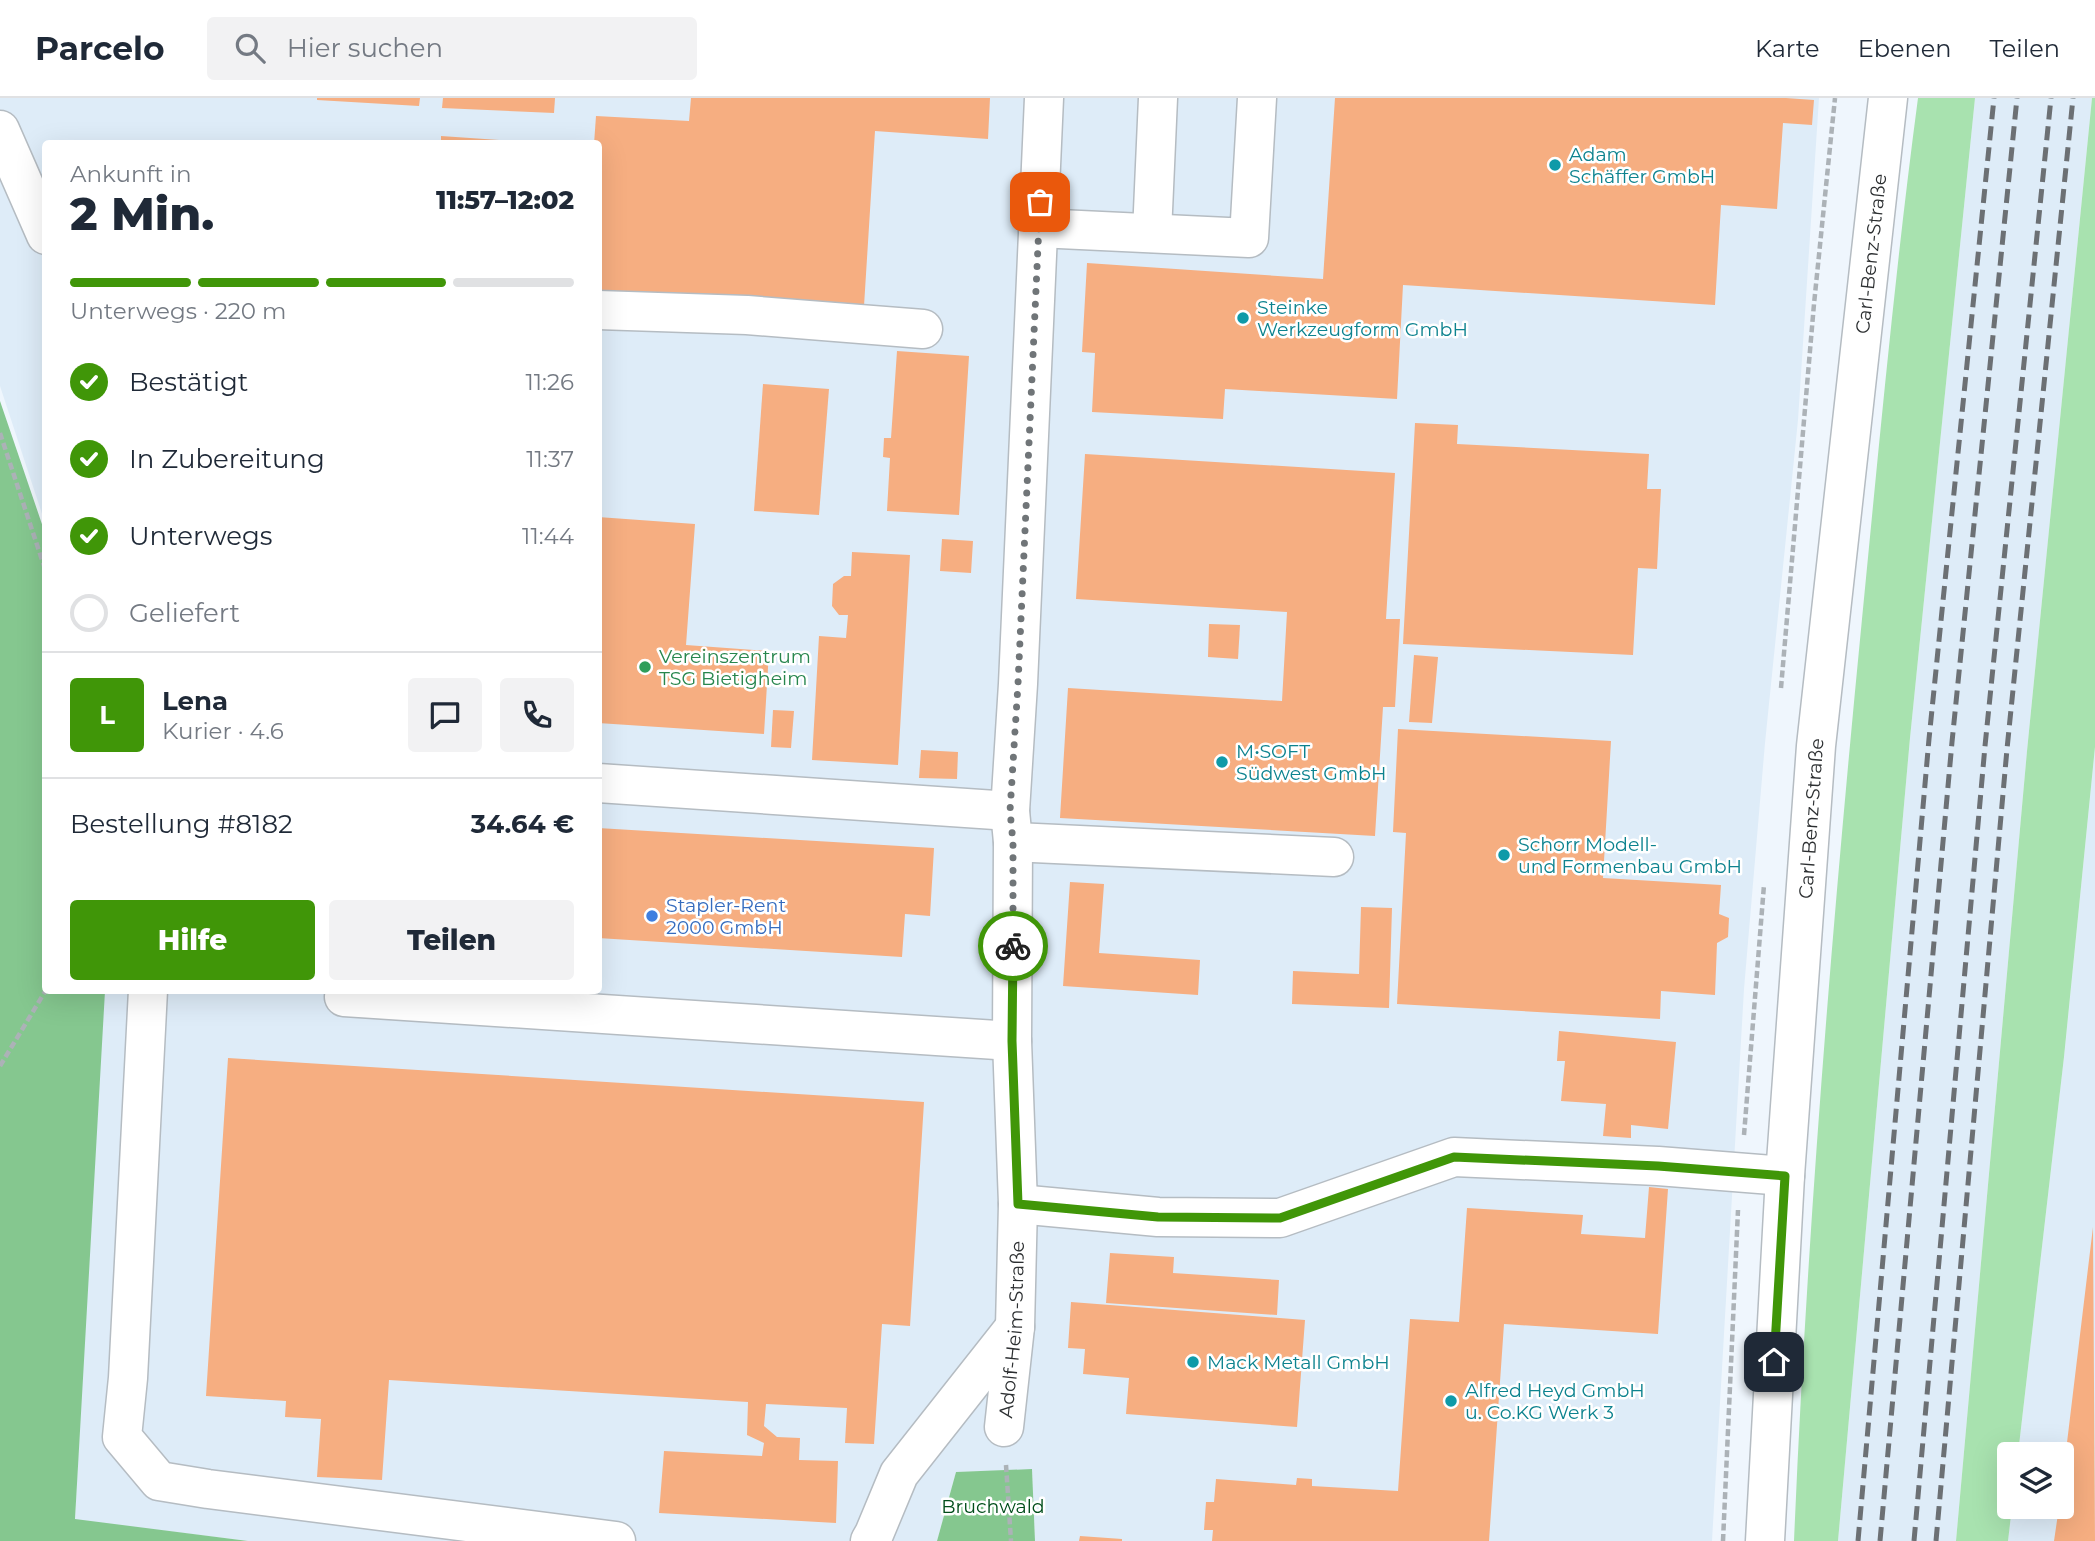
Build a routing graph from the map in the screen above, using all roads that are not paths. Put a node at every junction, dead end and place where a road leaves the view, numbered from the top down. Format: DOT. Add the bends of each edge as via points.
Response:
graph roads {
  1 [pos="1044,98"];
  2 [pos="1158,98"];
  3 [pos="1257,98"];
  4 [pos="1888,98"];
  5 [pos="0,130"];
  6 [pos="42,226"];
  7 [pos="1038,228"];
  8 [pos="1152,233"];
  9 [pos="602,310"];
  10 [pos="923,329"];
  11 [pos="602,783"];
  12 [pos="1012,827"];
  13 [pos="1334,857"];
  14 [pos="148,994"];
  15 [pos="344,994"];
  16 [pos="1012,1041"];
  17 [pos="1785,1176"];
  18 [pos="1018,1204"];
  19 [pos="1014,1327"];
  20 [pos="1004,1427"];
  21 [pos="616,1541"];
  22 [pos="870,1541"];
  23 [pos="1765,1541"];
  1 -- 7 [label="street, Adolf-Heim-Straße"];
  2 -- 8 [label="street"];
  3 -- 8 [label="street" via="1249,239"];
  4 -- 17 [label="street, Carl-Benz-Straße" via="1816,746"];
  5 -- 6 [label="street"];
  7 -- 8 [label="street"];
  7 -- 12 [label="street, Adolf-Heim-Straße"];
  9 -- 10 [label="street" via="747,315"];
  11 -- 12 [label="street"];
  12 -- 13 [label="street"];
  12 -- 16 [label="street, Adolf-Heim-Straße"];
  14 -- 21 [label="street" via="122,1437 159,1481"];
  15 -- 16 [label="street"];
  16 -- 18 [label="street, Adolf-Heim-Straße"];
  17 -- 18 [label="street" via="1454,1157 1280,1218 1158,1217"];
  17 -- 23 [label="street, Carl-Benz-Straße"];
  18 -- 19 [label="street, Adolf-Heim-Straße"];
  19 -- 20 [label="street, Adolf-Heim-Straße"];
  19 -- 22 [label="street" via="899,1474"];
}
